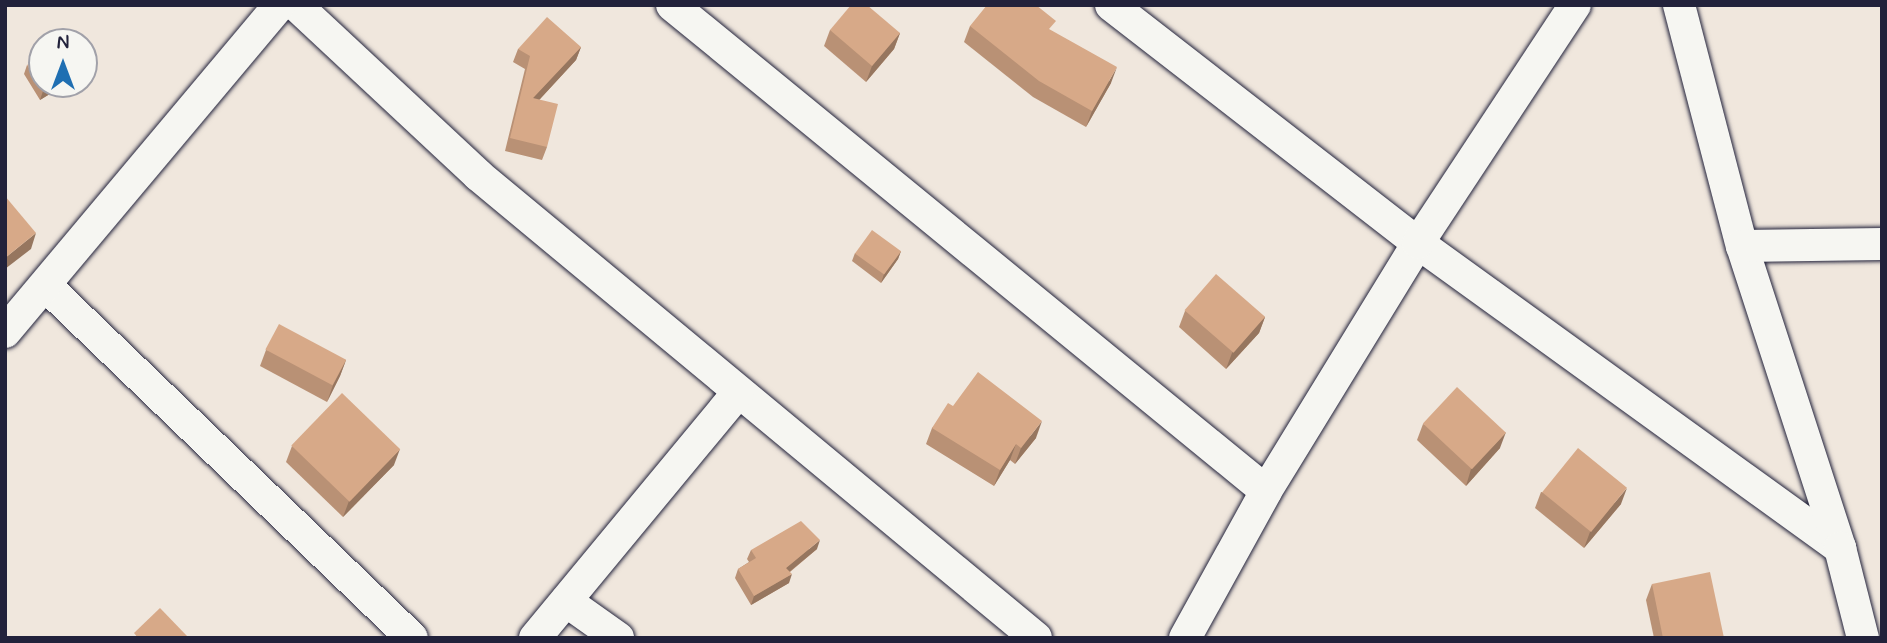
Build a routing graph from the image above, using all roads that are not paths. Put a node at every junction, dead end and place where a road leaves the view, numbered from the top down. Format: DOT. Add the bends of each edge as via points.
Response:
graph roads {
  1 [pos="279,5"];
  2 [pos="296,5"];
  3 [pos="672,5"];
  4 [pos="1111,5"];
  5 [pos="1575,5"];
  6 [pos="1679,5"];
  7 [pos="1419,243"];
  8 [pos="1882,244"];
  9 [pos="1742,246"];
  10 [pos="45,285"];
  11 [pos="5,332"];
  12 [pos="738,393"];
  13 [pos="1266,491"];
  14 [pos="1840,548"];
  15 [pos="566,601"];
  16 [pos="412,638"];
  17 [pos="535,638"];
  18 [pos="618,638"];
  19 [pos="1037,638"];
  20 [pos="1185,638"];
  21 [pos="1863,638"];
  1 -- 10 [label="street"];
  2 -- 12 [label="street" via="478,175"];
  3 -- 13 [label="street"];
  4 -- 7 [label="street"];
  5 -- 7 [label="street"];
  6 -- 9 [label="street"];
  7 -- 13 [label="street"];
  7 -- 14 [label="street"];
  8 -- 9 [label="street"];
  9 -- 14 [label="street"];
  10 -- 11 [label="street"];
  10 -- 16 [label="street"];
  12 -- 15 [label="street"];
  12 -- 19 [label="street"];
  13 -- 20 [label="street"];
  14 -- 21 [label="street"];
  15 -- 17 [label="street"];
  15 -- 18 [label="street"];
}
